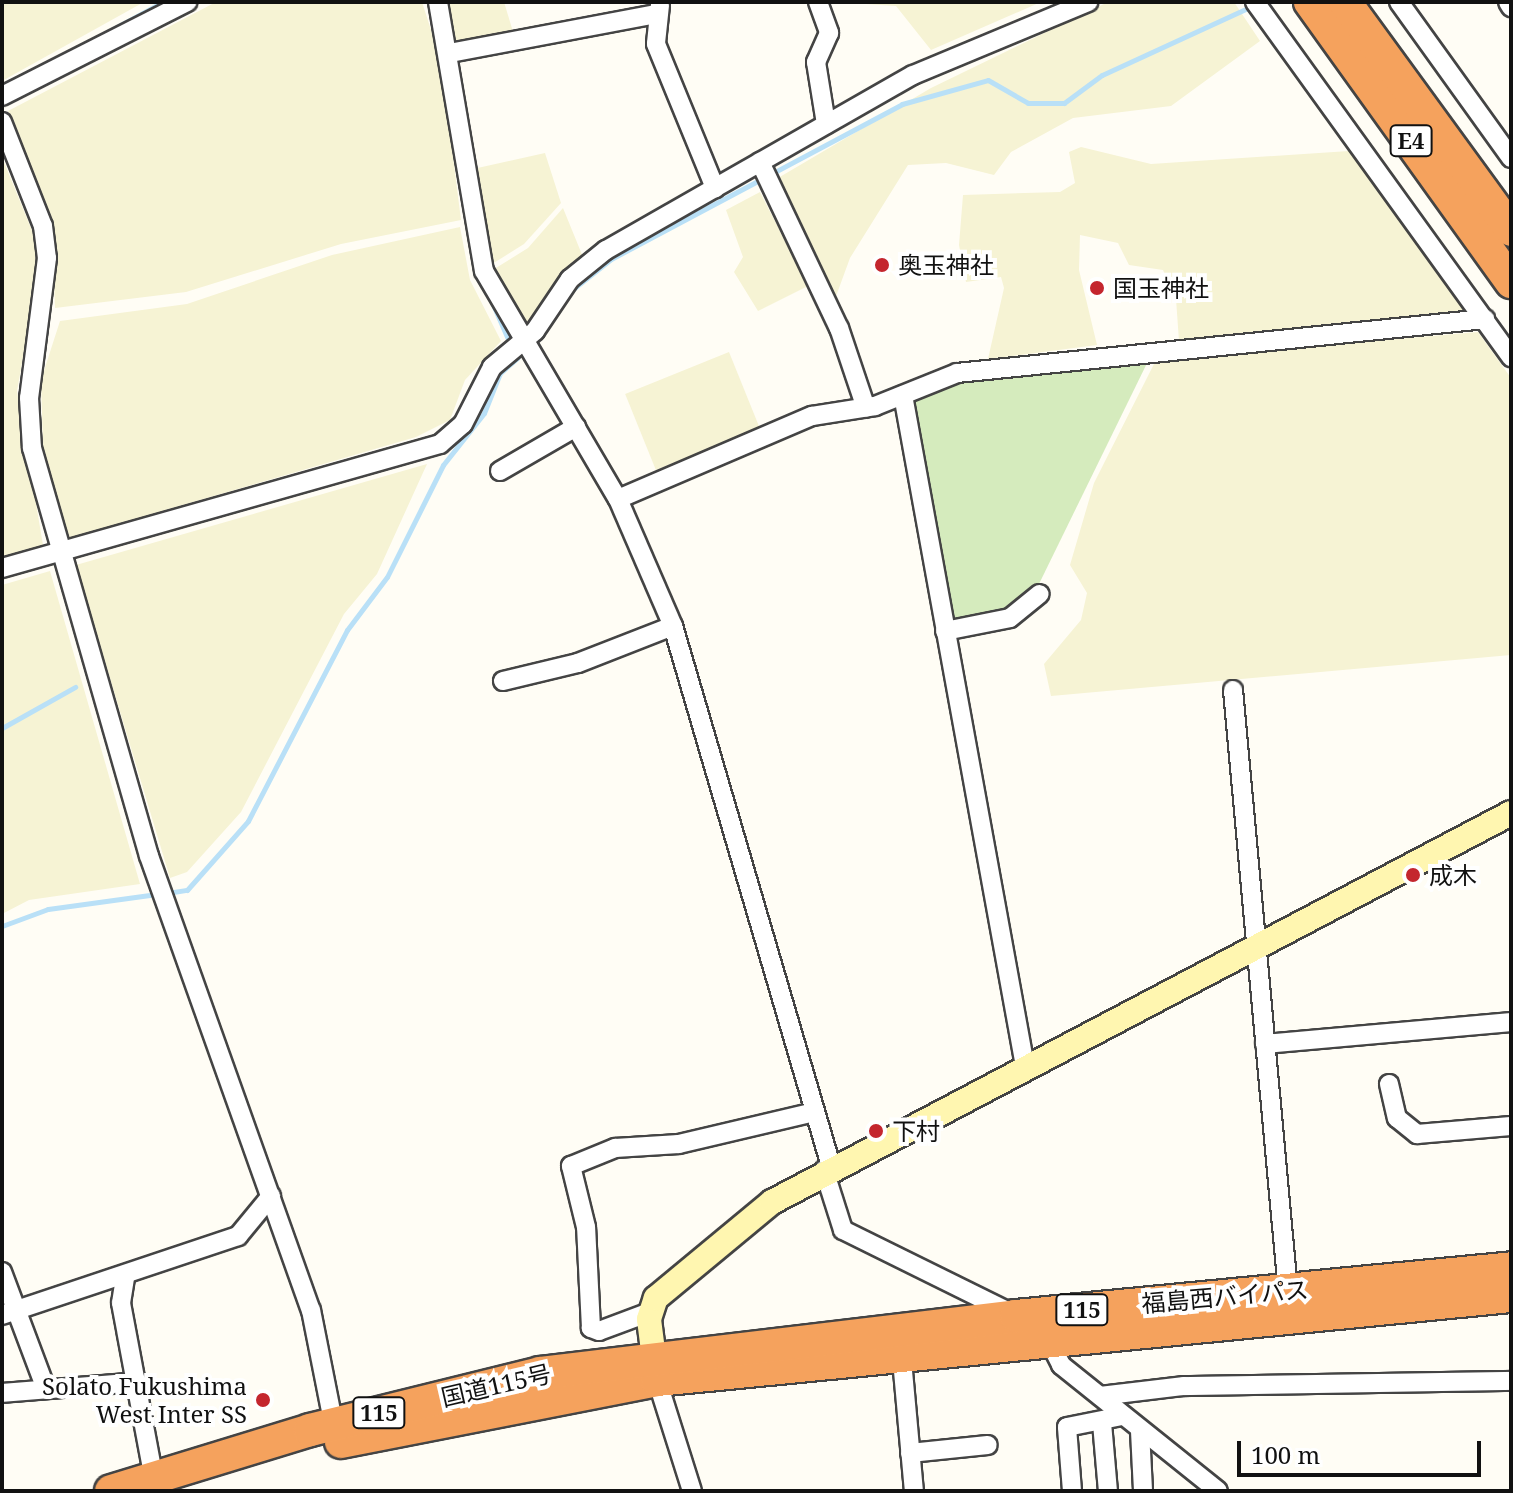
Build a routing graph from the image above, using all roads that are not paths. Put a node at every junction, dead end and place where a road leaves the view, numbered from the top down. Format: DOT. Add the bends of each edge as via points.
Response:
graph roads {
  1 [pos="187,2"];
  2 [pos="438,2"];
  3 [pos="818,2"];
  4 [pos="1088,2"];
  5 [pos="1255,2"];
  6 [pos="1310,2"];
  7 [pos="1345,2"];
  8 [pos="1399,2"];
  9 [pos="659,8"];
  10 [pos="450,53"];
  11 [pos="2,96"];
  12 [pos="2,122"];
  13 [pos="826,124"];
  14 [pos="1511,158"];
  15 [pos="760,162"];
  16 [pos="715,188"];
  17 [pos="1511,230"];
  18 [pos="1511,282"];
  19 [pos="1485,319"];
  20 [pos="522,342"];
  21 [pos="1511,357"];
  22 [pos="903,395"];
  23 [pos="866,408"];
  24 [pos="576,427"];
  25 [pos="500,471"];
  26 [pos="618,499"];
  27 [pos="60,552"];
  28 [pos="2,568"];
  29 [pos="1040,594"];
  30 [pos="673,626"];
  31 [pos="945,631"];
  32 [pos="503,681"];
  33 [pos="1233,690"];
  34 [pos="1511,813"];
  35 [pos="1261,944"];
  36 [pos="1511,1022"];
  37 [pos="1265,1044"];
  38 [pos="1025,1066"];
  39 [pos="1389,1084"];
  40 [pos="814,1112"];
  41 [pos="1511,1126"];
  42 [pos="828,1168"];
  43 [pos="271,1196"];
  44 [pos="1511,1268"];
  45 [pos="2,1272"];
  46 [pos="125,1278"];
  47 [pos="1288,1291"];
  48 [pos="1511,1296"];
  49 [pos="21,1309"];
  50 [pos="650,1312"];
  51 [pos="2,1315"];
  52 [pos="1016,1316"];
  53 [pos="1050,1343"];
  54 [pos="902,1360"];
  55 [pos="655,1368"];
  56 [pos="1511,1381"];
  57 [pos="138,1382"];
  58 [pos="44,1384"];
  59 [pos="2,1393"];
  60 [pos="1100,1396"];
  61 [pos="1122,1416"];
  62 [pos="1102,1423"];
  63 [pos="1140,1431"];
  64 [pos="336,1433"];
  65 [pos="988,1445"];
  66 [pos="910,1453"];
  67 [pos="161,1486"];
  68 [pos="111,1491"];
  69 [pos="692,1491"];
  70 [pos="914,1491"];
  71 [pos="1072,1491"];
  72 [pos="1108,1491"];
  73 [pos="1143,1491"];
  74 [pos="1218,1491"];
  1 -- 11 [label="street"];
  2 -- 10 [label="street"];
  3 -- 13 [label="street" via="829,33 816,62"];
  4 -- 13 [label="street" via="913,75"];
  5 -- 19 [label="street"];
  6 -- 18 [label="highway, E4"];
  7 -- 17 [label="highway, E4"];
  8 -- 14 [label="street"];
  9 -- 10 [label="street"];
  9 -- 16 [label="street" via="656,44"];
  10 -- 20 [label="street" via="479,249"];
  12 -- 27 [label="street" via="43,226 47,258 30,428"];
  13 -- 15 [label="street"];
  15 -- 16 [label="street"];
  15 -- 23 [label="street" via="839,328"];
  16 -- 20 [label="street" via="581,268"];
  19 -- 21 [label="street"];
  19 -- 22 [label="street" via="1020,362 957,373"];
  20 -- 24 [label="street"];
  20 -- 27 [label="street" via="485,375 463,424 440,444"];
  22 -- 23 [label="street"];
  22 -- 31 [label="street"];
  23 -- 26 [label="street" via="812,416"];
  24 -- 25 [label="street"];
  24 -- 26 [label="street"];
  26 -- 30 [label="street"];
  27 -- 28 [label="street"];
  27 -- 43 [label="street" via="149,856"];
  29 -- 31 [label="street" via="1010,618"];
  30 -- 32 [label="street" via="578,663"];
  30 -- 40 [label="street" via="733,842 792,1017"];
  31 -- 38 [label="street"];
  33 -- 35 [label="street"];
  34 -- 35 [label="street"];
  35 -- 37 [label="street"];
  35 -- 38 [label="street"];
  36 -- 37 [label="street"];
  37 -- 47 [label="street"];
  38 -- 42 [label="street"];
  39 -- 41 [label="street" via="1397,1118 1417,1134"];
  40 -- 42 [label="street"];
  40 -- 50 [label="street" via="679,1144 615,1148 571,1166 586,1227 591,1328"];
  42 -- 50 [label="street" via="686,1267"];
  42 -- 52 [label="street" via="843,1230"];
  43 -- 46 [label="street" via="238,1236 174,1253"];
  43 -- 64 [label="street" via="311,1310"];
  44 -- 47 [label="highway, 福島西バイパス / 115"];
  45 -- 49 [label="street"];
  46 -- 49 [label="street"];
  46 -- 57 [label="street" via="121,1303"];
  47 -- 52 [label="highway, 福島西バイパス / 115"];
  48 -- 53 [label="highway, 福島西バイパス / 115"];
  49 -- 51 [label="street"];
  49 -- 58 [label="street"];
  50 -- 55 [label="street"];
  52 -- 55 [label="highway, 福島西バイパス / 115"];
  53 -- 54 [label="highway, 福島西バイパス / 115"];
  53 -- 60 [label="street" via="1061,1365"];
  54 -- 55 [label="highway, 福島西バイパス / 115"];
  54 -- 66 [label="street"];
  55 -- 64 [label="highway, 国道115号 / 115"];
  55 -- 69 [label="street"];
  56 -- 60 [label="street" via="1184,1386"];
  57 -- 58 [label="street"];
  57 -- 67 [label="street"];
  58 -- 59 [label="street"];
  60 -- 61 [label="street"];
  61 -- 62 [label="street"];
  61 -- 63 [label="street"];
  62 -- 71 [label="street" via="1067,1427"];
  62 -- 72 [label="street"];
  63 -- 73 [label="street"];
  63 -- 74 [label="street"];
  64 -- 67 [label="highway, 国道115号 / 115"];
  65 -- 66 [label="street"];
  66 -- 70 [label="street"];
  67 -- 68 [label="highway, 国道115号 / 115"];
}
